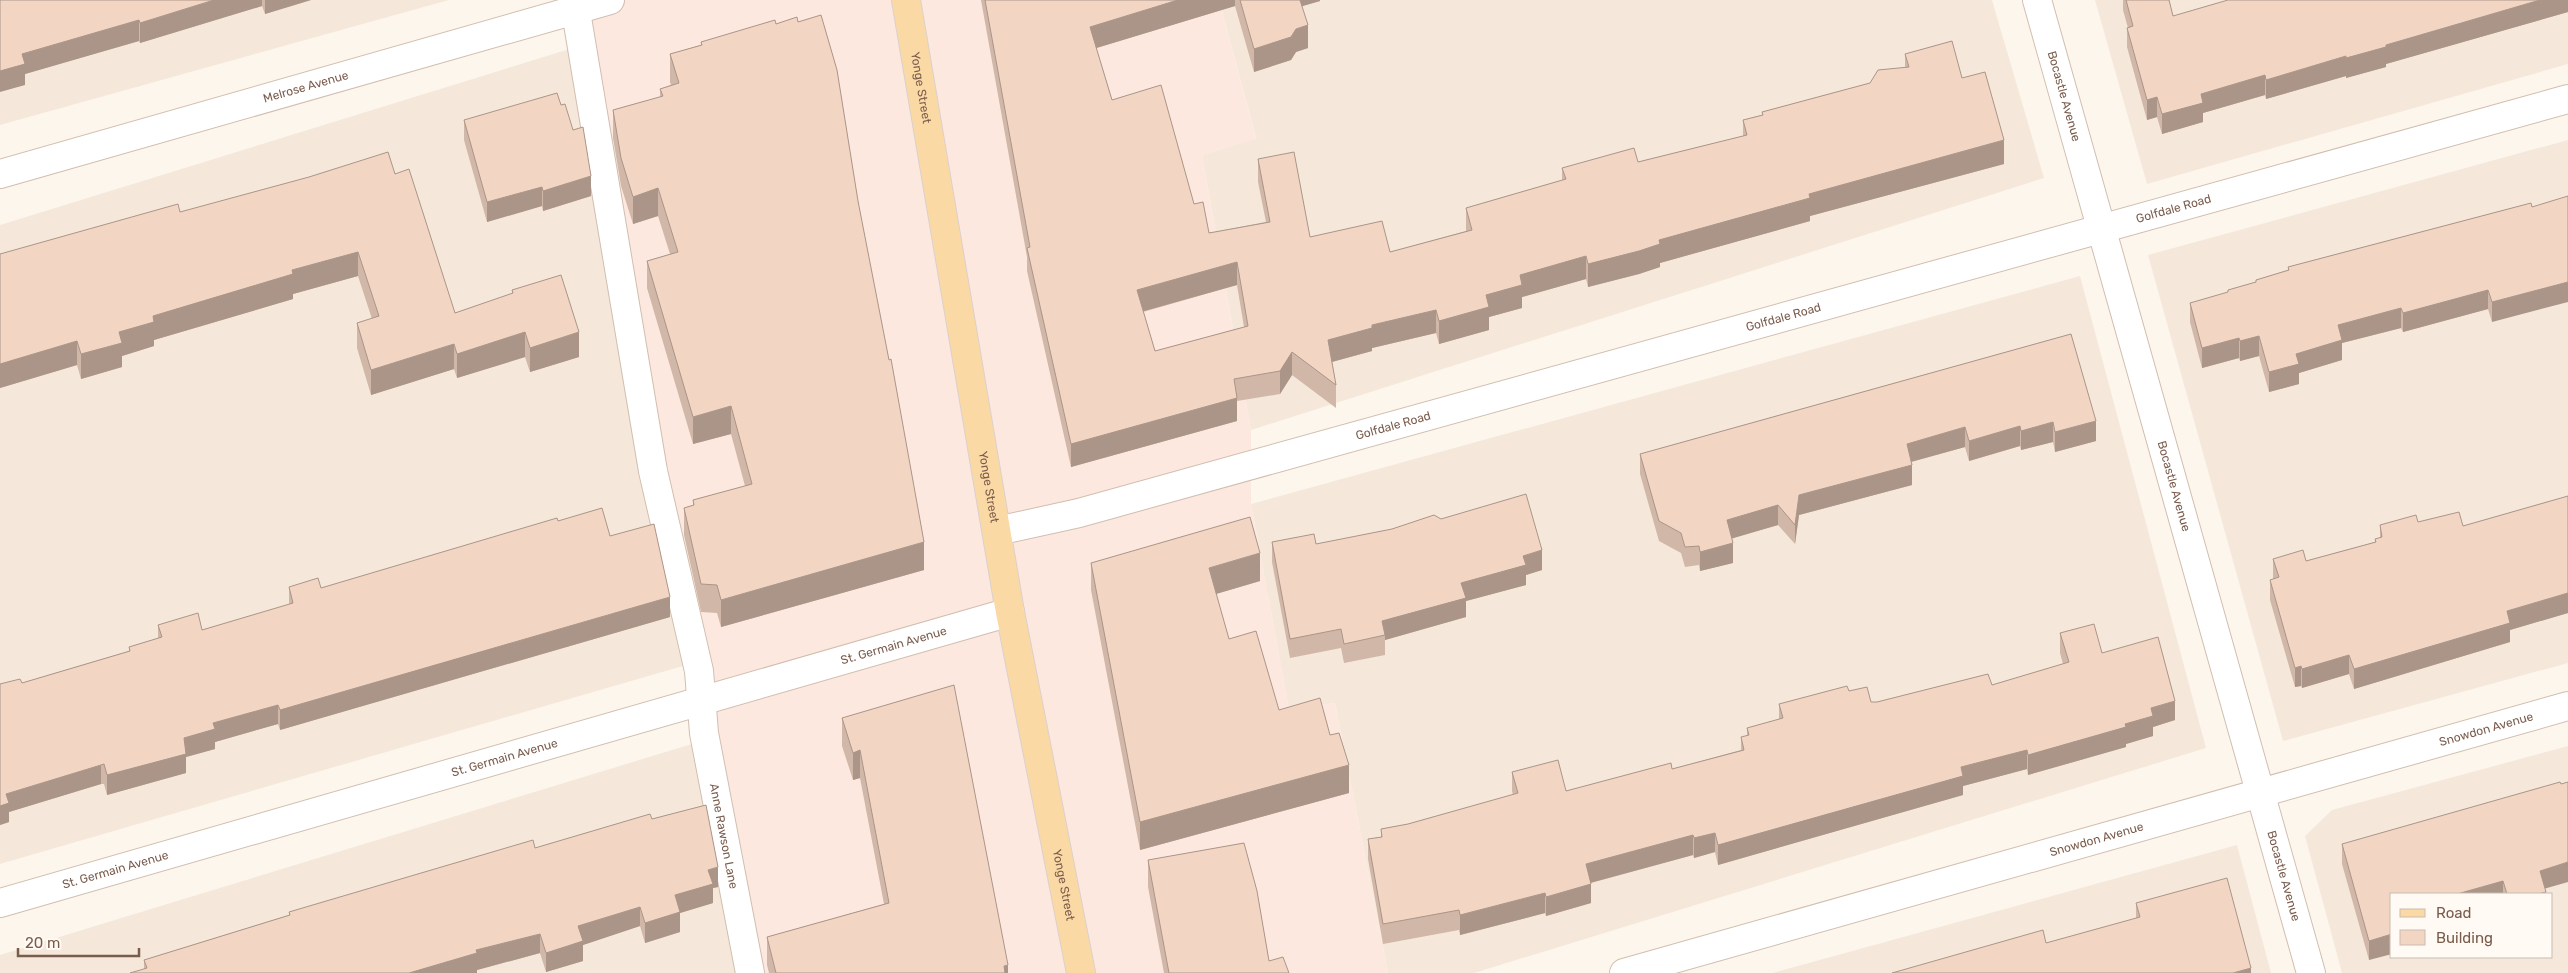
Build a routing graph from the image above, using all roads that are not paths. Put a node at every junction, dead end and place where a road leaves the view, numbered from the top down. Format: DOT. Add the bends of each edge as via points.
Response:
graph roads {
  1 [pos="610,0"];
  2 [pos="906,0"];
  3 [pos="2037,0"];
  4 [pos="575,5"];
  5 [pos="2568,99"];
  6 [pos="0,174"];
  7 [pos="2100,230"];
  8 [pos="996,531"];
  9 [pos="1010,612"];
  10 [pos="701,700"];
  11 [pos="2568,706"];
  12 [pos="2259,793"];
  13 [pos="0,903"];
  14 [pos="750,973"];
  15 [pos="1081,973"];
  16 [pos="1624,973"];
  17 [pos="2311,973"];
  1 -- 4 [label="street, Melrose Avenue"];
  2 -- 8 [label="main road, Yonge Street"];
  3 -- 7 [label="street, Bocastle Avenue"];
  4 -- 6 [label="street, Melrose Avenue"];
  4 -- 10 [label="street, Anne Rawson Lane" via="653,471 699,671"];
  5 -- 7 [label="street, Golfdale Road"];
  7 -- 8 [label="street, Golfdale Road" via="1089,511"];
  7 -- 12 [label="street, Bocastle Avenue"];
  8 -- 9 [label="main road, Yonge Street"];
  9 -- 10 [label="street, St. Germain Avenue"];
  9 -- 15 [label="main road, Yonge Street"];
  10 -- 13 [label="street, St. Germain Avenue"];
  10 -- 14 [label="street, Anne Rawson Lane" via="704,733"];
  11 -- 12 [label="street, Snowdon Avenue"];
  12 -- 16 [label="street, Snowdon Avenue"];
  12 -- 17 [label="street, Bocastle Avenue"];
}
